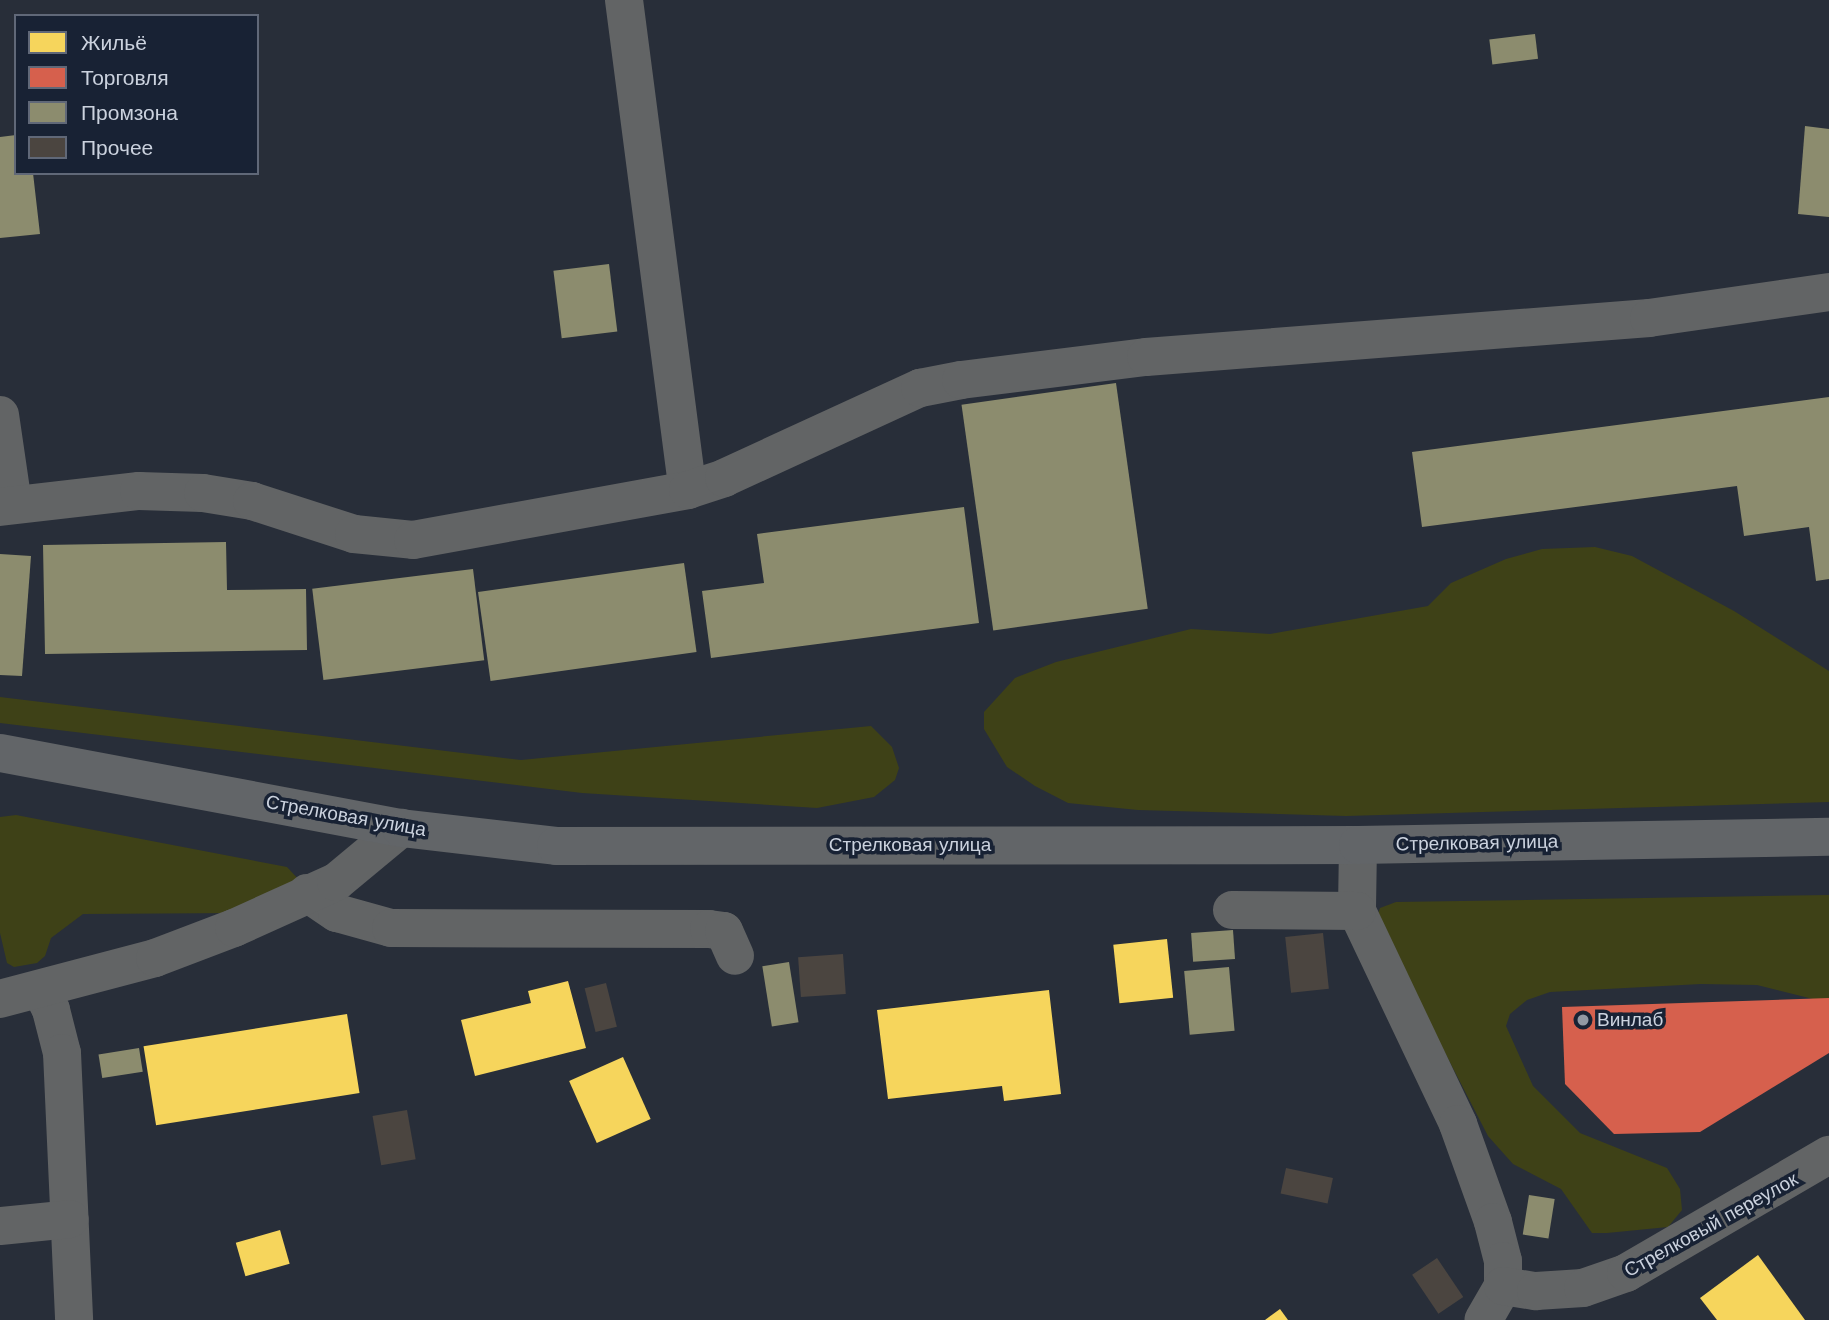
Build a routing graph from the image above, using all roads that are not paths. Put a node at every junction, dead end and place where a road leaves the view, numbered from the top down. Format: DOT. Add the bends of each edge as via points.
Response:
graph roads {
  1 [pos="624,0"];
  2 [pos="1829,292"];
  3 [pos="0,415"];
  4 [pos="688,490"];
  5 [pos="6,505"];
  6 [pos="0,753"];
  7 [pos="401,828"];
  8 [pos="1829,837"];
  9 [pos="1358,845"];
  10 [pos="307,893"];
  11 [pos="1232,910"];
  12 [pos="1357,911"];
  13 [pos="735,956"];
  14 [pos="41,990"];
  15 [pos="0,999"];
  16 [pos="1829,1155"];
  17 [pos="70,1219"];
  18 [pos="0,1226"];
  19 [pos="1529,1299"];
  20 [pos="68,1316"];
  21 [pos="1483,1320"];
  1 -- 4 [label="street"];
  2 -- 4 [label="street" via="1649,318 1146,357 961,380 920,388 724,478"];
  3 -- 5 [label="street"];
  4 -- 5 [label="street" via="413,540 354,534 252,501 203,493 139,491"];
  6 -- 7 [label="main road, Стрелковая улица"];
  7 -- 9 [label="main road, Стрелковая улица" via="556,846"];
  7 -- 10 [label="street" via="336,882"];
  8 -- 9 [label="main road, Стрелковая улица"];
  9 -- 12 [label="street"];
  10 -- 13 [label="street" via="337,913 391,928 724,931"];
  10 -- 14 [label="street" via="155,958"];
  11 -- 12 [label="street"];
  12 -- 19 [label="street" via="1458,1124 1503,1261"];
  14 -- 15 [label="street"];
  14 -- 17 [label="street" via="62,1053"];
  16 -- 19 [label="street, Стрелковый переулок" via="1812,1169 1626,1273"];
  17 -- 18 [label="street"];
  17 -- 20 [label="street"];
  19 -- 21 [label="street"];
}
